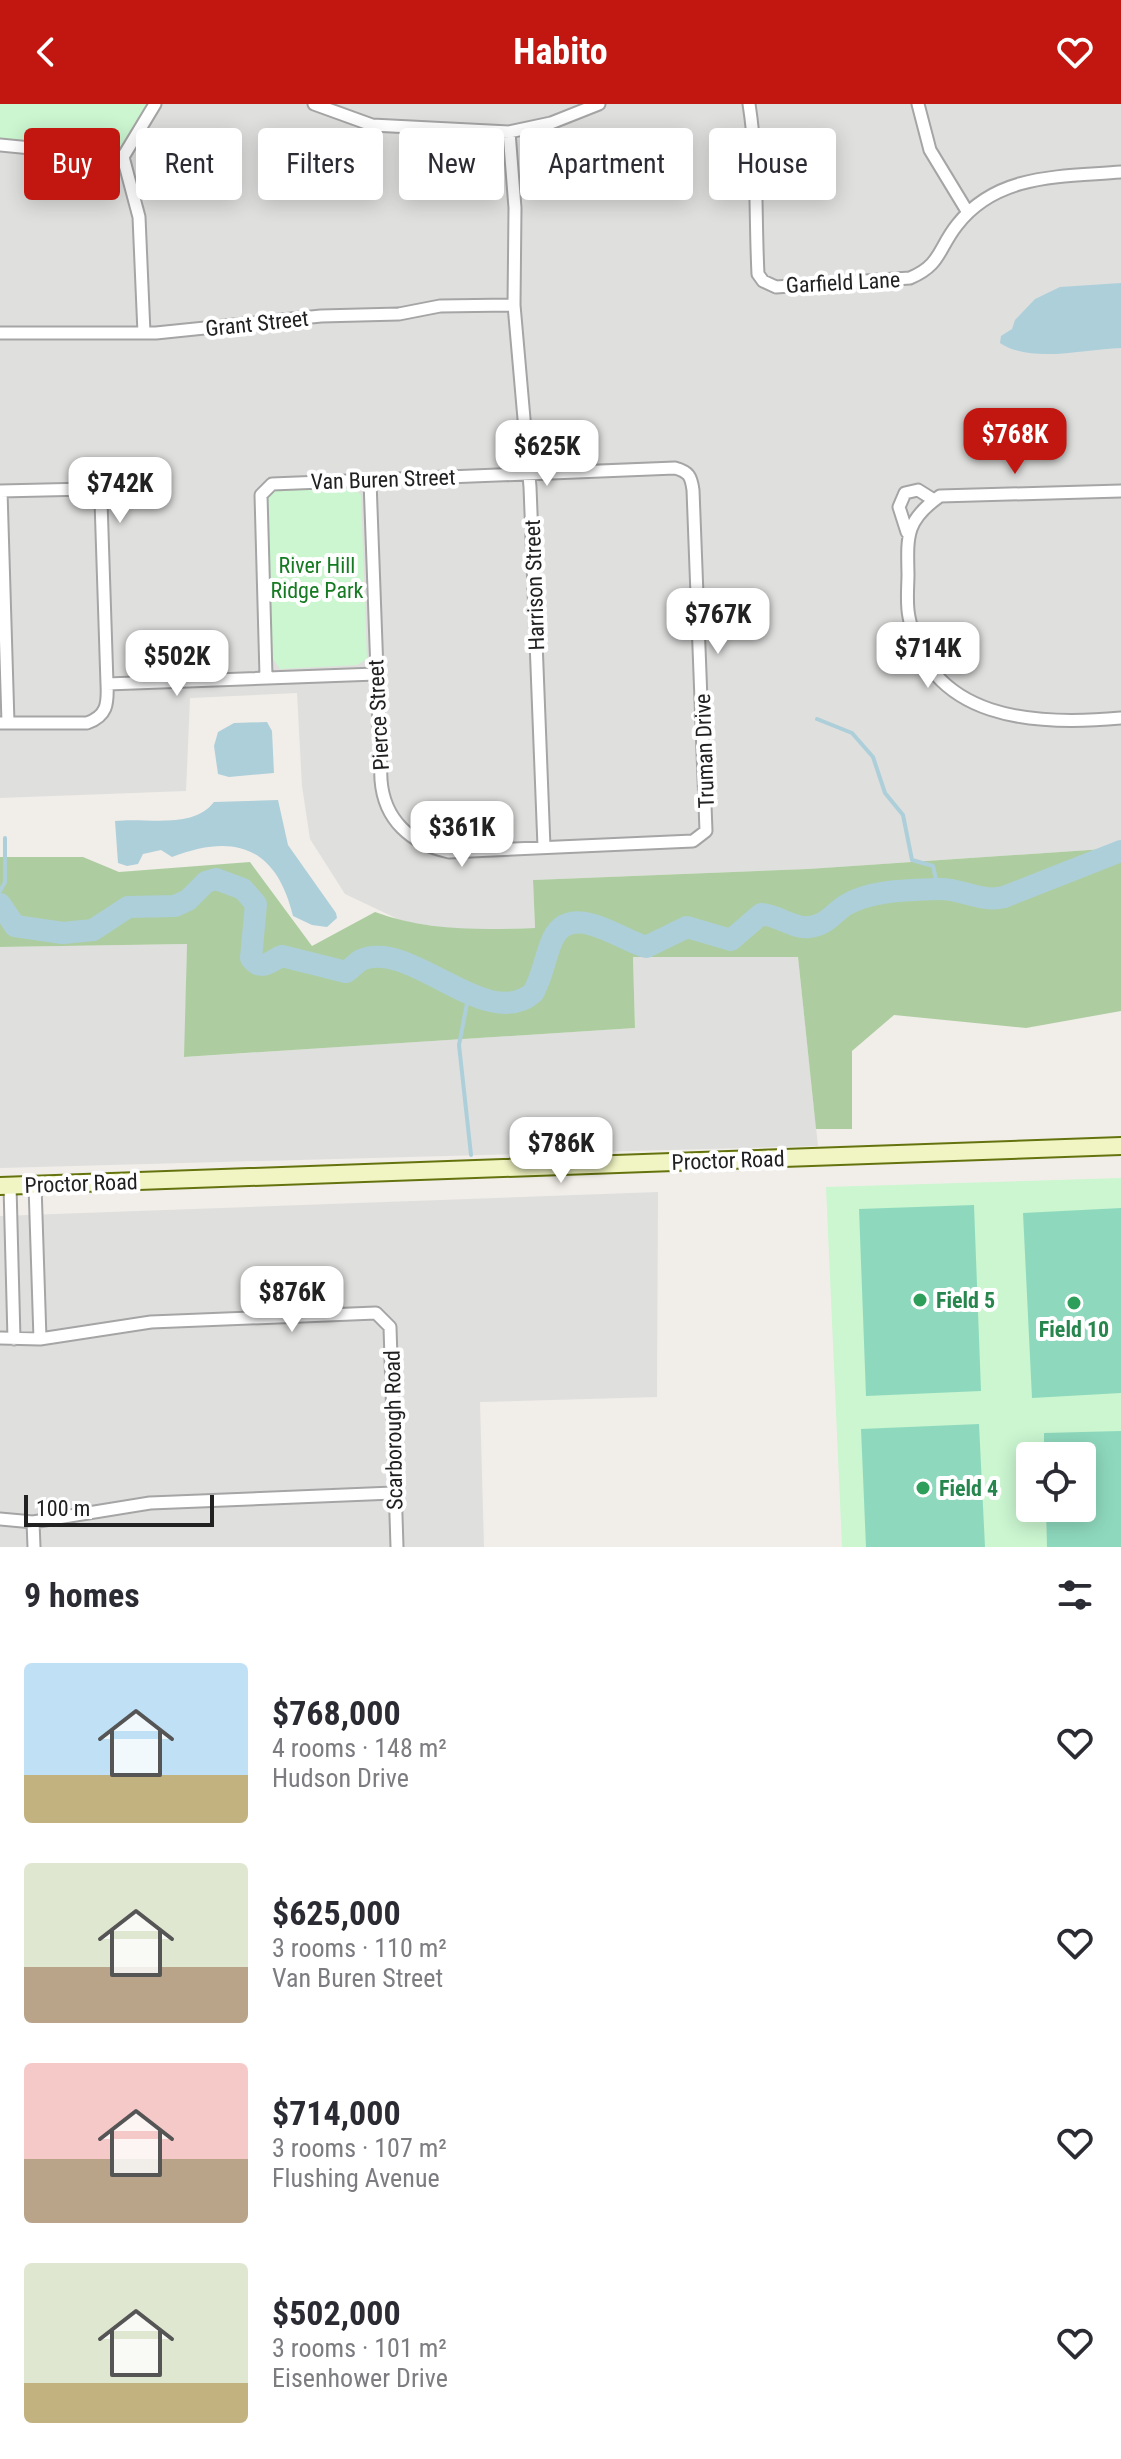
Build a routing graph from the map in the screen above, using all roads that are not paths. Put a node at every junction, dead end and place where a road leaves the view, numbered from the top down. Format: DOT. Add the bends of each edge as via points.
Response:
graph roads {
  1 [pos="155,104"];
  2 [pos="314,104"];
  3 [pos="599,104"];
  4 [pos="749,104"];
  5 [pos="918,104"];
  6 [pos="509,132"];
  7 [pos="0,145"];
  8 [pos="123,157"];
  9 [pos="1121,172"];
  10 [pos="967,211"];
  11 [pos="514,305"];
  12 [pos="0,333"];
  13 [pos="144,333"];
  14 [pos="528,473"];
  15 [pos="689,474"];
  16 [pos="370,481"];
  17 [pos="0,491"];
  18 [pos="1121,491"];
  19 [pos="929,504"];
  20 [pos="907,532"];
  21 [pos="376,674"];
  22 [pos="266,676"];
  23 [pos="107,684"];
  24 [pos="1121,718"];
  25 [pos="4,723"];
  26 [pos="702,836"];
  27 [pos="544,847"];
  28 [pos="1121,1146"];
  29 [pos="35,1185"];
  30 [pos="5,1186"];
  31 [pos="0,1338"];
  32 [pos="14,1339"];
  33 [pos="40,1339"];
  34 [pos="393,1493"];
  35 [pos="0,1519"];
  36 [pos="33,1522"];
  37 [pos="34,1547"];
  38 [pos="397,1547"];
  1 -- 8 [label="street"];
  2 -- 6 [label="street" via="372,125"];
  3 -- 6 [label="street"];
  4 -- 10 [label="street, Garfield Lane" via="757,157 758,274 763,281 776,287 910,278 930,270"];
  5 -- 10 [label="street" via="930,150"];
  6 -- 11 [label="street, Harrison Street"];
  7 -- 8 [label="street"];
  8 -- 13 [label="street" via="139,217"];
  9 -- 10 [label="street, Garfield Lane" via="1022,181 995,191"];
  11 -- 13 [label="street, Grant Street" via="440,306 399,314"];
  11 -- 14 [label="street, Harrison Street"];
  12 -- 13 [label="street, Grant Street"];
  14 -- 15 [label="street, Van Buren Street" via="675,468"];
  14 -- 16 [label="street, Van Buren Street"];
  14 -- 27 [label="street, Harrison Street"];
  15 -- 26 [label="street, Truman Drive" via="707,818"];
  16 -- 21 [label="street, Pierce Street"];
  16 -- 22 [label="street, Van Buren Street" via="279,483 267,486 261,495"];
  17 -- 23 [label="street" via="88,489 101,501"];
  17 -- 25 [label="street"];
  18 -- 19 [label="street" via="940,496"];
  19 -- 20 [label="street"];
  19 -- 20 [label="street" via="918,490 905,493 899,507"];
  20 -- 24 [label="street" via="908,616 924,660 957,695 1011,718 1068,723"];
  21 -- 22 [label="street"];
  21 -- 27 [label="street, Pierce Street" via="382,788 398,825 420,843 449,852"];
  22 -- 23 [label="street"];
  23 -- 25 [label="street" via="105,711 98,719"];
  26 -- 27 [label="street, Pierce Street" via="693,841"];
  28 -- 29 [label="street, Proctor Road"];
  29 -- 30 [label="street, Proctor Road"];
  29 -- 33 [label="street"];
  30 -- 32 [label="street"];
  31 -- 32 [label="street, Scarborough Road"];
  32 -- 33 [label="street, Scarborough Road"];
  33 -- 34 [label="street, Scarborough Road" via="151,1322 376,1313 390,1327"];
  34 -- 36 [label="street" via="150,1503"];
  34 -- 38 [label="street, Scarborough Road"];
  35 -- 36 [label="street"];
  36 -- 37 [label="street"];
}
